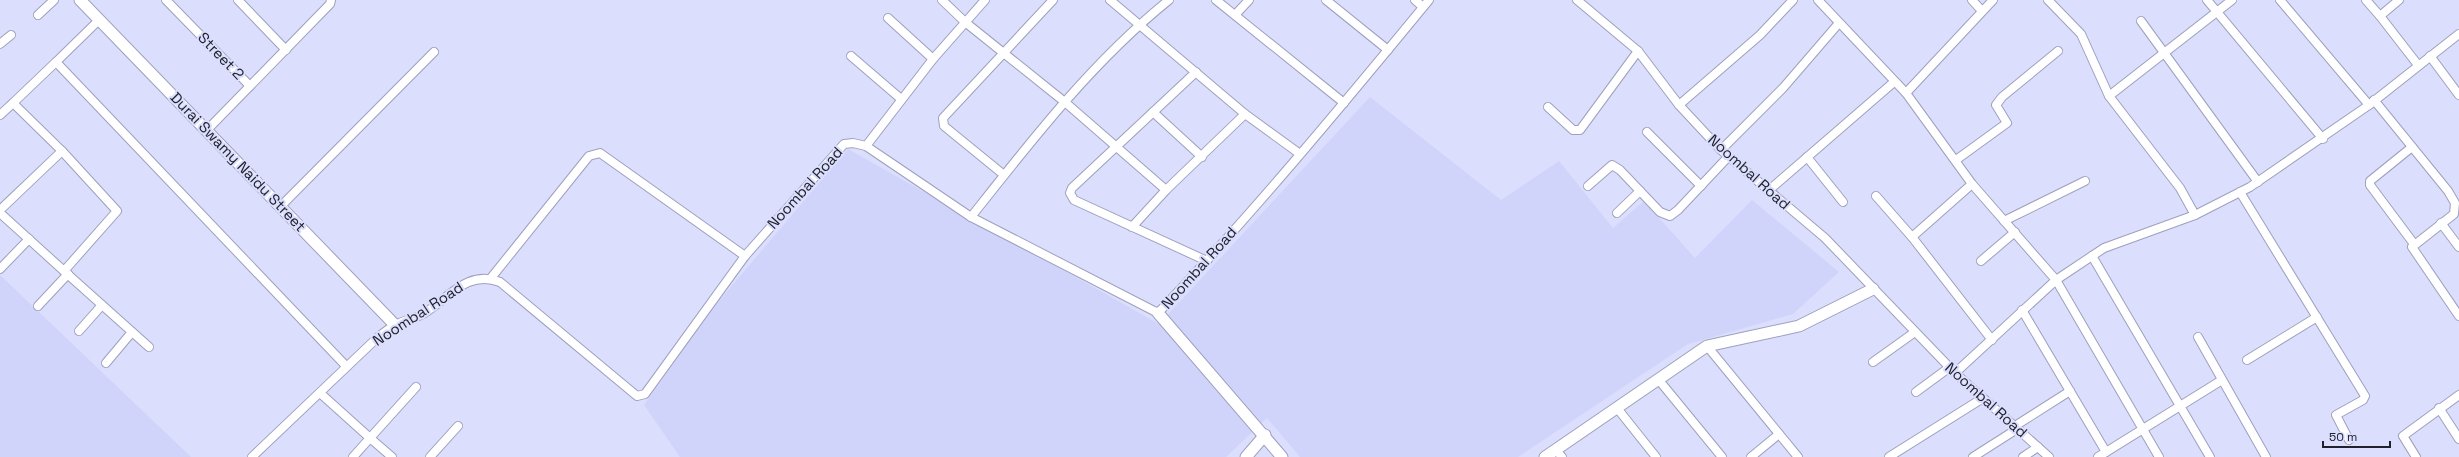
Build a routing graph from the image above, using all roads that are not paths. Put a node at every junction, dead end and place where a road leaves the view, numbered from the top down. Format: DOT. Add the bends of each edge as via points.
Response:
graph roads {
  1 [pos="54,0"];
  2 [pos="80,0"];
  3 [pos="166,0"];
  4 [pos="238,0"];
  5 [pos="331,0"];
  6 [pos="942,0"];
  7 [pos="985,0"];
  8 [pos="1052,0"];
  9 [pos="1110,0"];
  10 [pos="1169,0"];
  11 [pos="1216,0"];
  12 [pos="1249,0"];
  13 [pos="1326,0"];
  14 [pos="1415,0"];
  15 [pos="1429,0"];
  16 [pos="1792,0"];
  17 [pos="1818,0"];
  18 [pos="1972,0"];
  19 [pos="1993,0"];
  20 [pos="2048,0"];
  21 [pos="2207,0"];
  22 [pos="2232,0"];
  23 [pos="2280,0"];
  24 [pos="2366,0"];
  25 [pos="2399,0"];
  26 [pos="1580,1"];
  27 [pos="1423,7"];
  28 [pos="1982,11"];
  29 [pos="2218,12"];
  30 [pos="38,15"];
  31 [pos="1235,15"];
  32 [pos="2380,16"];
  33 [pos="888,18"];
  34 [pos="99,20"];
  35 [pos="2141,21"];
  36 [pos="965,22"];
  37 [pos="1838,23"];
  38 [pos="1139,24"];
  39 [pos="2459,34"];
  40 [pos="11,35"];
  41 [pos="0,44"];
  42 [pos="286,50"];
  43 [pos="1388,50"];
  44 [pos="1638,51"];
  45 [pos="2058,51"];
  46 [pos="434,52"];
  47 [pos="1004,53"];
  48 [pos="2164,54"];
  49 [pos="851,56"];
  50 [pos="2430,56"];
  51 [pos="933,59"];
  52 [pos="56,62"];
  53 [pos="2418,65"];
  54 [pos="1196,72"];
  55 [pos="1894,82"];
  56 [pos="250,86"];
  57 [pos="1906,94"];
  58 [pos="2459,95"];
  59 [pos="2109,96"];
  60 [pos="901,99"];
  61 [pos="13,102"];
  62 [pos="1066,103"];
  63 [pos="2371,103"];
  64 [pos="1344,104"];
  65 [pos="1679,104"];
  66 [pos="1548,107"];
  67 [pos="1153,112"];
  68 [pos="1245,114"];
  69 [pos="0,115"];
  70 [pos="207,130"];
  71 [pos="1647,132"];
  72 [pos="2323,139"];
  73 [pos="866,146"];
  74 [pos="2412,146"];
  75 [pos="1116,148"];
  76 [pos="1721,150"];
  77 [pos="62,151"];
  78 [pos="1300,154"];
  79 [pos="1728,156"];
  80 [pos="1202,157"];
  81 [pos="1807,157"];
  82 [pos="1956,160"];
  83 [pos="1004,175"];
  84 [pos="2085,181"];
  85 [pos="2258,182"];
  86 [pos="1972,184"];
  87 [pos="1588,186"];
  88 [pos="1701,186"];
  89 [pos="1166,190"];
  90 [pos="1640,190"];
  91 [pos="1768,191"];
  92 [pos="2240,192"];
  93 [pos="1876,196"];
  94 [pos="1843,202"];
  95 [pos="280,207"];
  96 [pos="0,210"];
  97 [pos="0,213"];
  98 [pos="1617,213"];
  99 [pos="2196,216"];
  100 [pos="971,217"];
  101 [pos="2004,221"];
  102 [pos="2441,223"];
  103 [pos="1132,227"];
  104 [pos="2015,232"];
  105 [pos="1912,237"];
  106 [pos="29,239"];
  107 [pos="2414,244"];
  108 [pos="2459,247"];
  109 [pos="745,256"];
  110 [pos="2092,256"];
  111 [pos="1207,261"];
  112 [pos="1981,261"];
  113 [pos="0,269"];
  114 [pos="66,273"];
  115 [pos="490,278"];
  116 [pos="2056,280"];
  117 [pos="1873,289"];
  118 [pos="102,305"];
  119 [pos="38,306"];
  120 [pos="2022,310"];
  121 [pos="1158,313"];
  122 [pos="2459,316"];
  123 [pos="2316,317"];
  124 [pos="395,325"];
  125 [pos="79,330"];
  126 [pos="132,332"];
  127 [pos="1915,332"];
  128 [pos="2198,337"];
  129 [pos="1992,340"];
  130 [pos="1707,346"];
  131 [pos="149,347"];
  132 [pos="2247,360"];
  133 [pos="1873,362"];
  134 [pos="106,363"];
  135 [pos="346,366"];
  136 [pos="1952,370"];
  137 [pos="1658,379"];
  138 [pos="2222,380"];
  139 [pos="416,387"];
  140 [pos="1916,392"];
  141 [pos="2070,392"];
  142 [pos="320,393"];
  143 [pos="2459,395"];
  144 [pos="1983,398"];
  145 [pos="2180,406"];
  146 [pos="1616,408"];
  147 [pos="2440,408"];
  148 [pos="458,426"];
  149 [pos="2016,428"];
  150 [pos="2142,428"];
  151 [pos="1779,434"];
  152 [pos="1265,435"];
  153 [pos="370,438"];
  154 [pos="2459,439"];
  155 [pos="2349,440"];
  156 [pos="2038,447"];
  157 [pos="2106,452"];
  158 [pos="1559,453"];
  159 [pos="252,457"];
  160 [pos="353,457"];
  161 [pos="392,457"];
  162 [pos="430,457"];
  163 [pos="1246,457"];
  164 [pos="1282,457"];
  165 [pos="1544,457"];
  166 [pos="1656,457"];
  167 [pos="1722,457"];
  168 [pos="1750,457"];
  169 [pos="1798,457"];
  170 [pos="1889,457"];
  171 [pos="1973,457"];
  172 [pos="2022,457"];
  173 [pos="2049,457"];
  174 [pos="2098,457"];
  175 [pos="2159,457"];
  176 [pos="2210,457"];
  177 [pos="2266,457"];
  178 [pos="2416,457"];
  1 -- 30 [label="street"];
  2 -- 34 [label="street, Durai Swamy Naidu Street"];
  3 -- 56 [label="street, Street 2"];
  4 -- 42 [label="street"];
  5 -- 42 [label="street"];
  6 -- 36 [label="street"];
  7 -- 36 [label="street"];
  8 -- 47 [label="street"];
  9 -- 38 [label="street"];
  10 -- 38 [label="street"];
  11 -- 31 [label="street"];
  12 -- 31 [label="street"];
  13 -- 43 [label="street"];
  14 -- 27 [label="street"];
  15 -- 27 [label="street, Noombal Road"];
  16 -- 65 [label="street" via="1760,35"];
  17 -- 37 [label="street"];
  18 -- 28 [label="street"];
  19 -- 28 [label="street"];
  20 -- 59 [label="street" via="2081,34"];
  21 -- 29 [label="street"];
  22 -- 29 [label="street"];
  23 -- 63 [label="street"];
  24 -- 32 [label="street"];
  25 -- 32 [label="street"];
  26 -- 44 [label="street, Noombal Road"];
  27 -- 43 [label="street, Noombal Road"];
  28 -- 57 [label="street"];
  29 -- 48 [label="street"];
  29 -- 72 [label="street"];
  31 -- 64 [label="street"];
  32 -- 53 [label="street"];
  33 -- 51 [label="street"];
  34 -- 52 [label="street"];
  34 -- 70 [label="street, Durai Swamy Naidu Street"];
  35 -- 48 [label="street"];
  36 -- 47 [label="street"];
  36 -- 51 [label="street"];
  37 -- 55 [label="street"];
  37 -- 76 [label="street" via="1783,88"];
  38 -- 54 [label="street"];
  38 -- 62 [label="street"];
  39 -- 50 [label="street"];
  40 -- 41 [label="street"];
  42 -- 56 [label="street"];
  43 -- 64 [label="street, Noombal Road"];
  44 -- 65 [label="street, Noombal Road"];
  44 -- 66 [label="street" via="1580,130 1573,130"];
  45 -- 82 [label="street" via="2002,97 1996,105 2007,123"];
  46 -- 95 [label="street"];
  47 -- 62 [label="street"];
  47 -- 83 [label="street" via="943,118 944,126 956,138"];
  48 -- 59 [label="street"];
  48 -- 85 [label="street"];
  49 -- 60 [label="street"];
  50 -- 53 [label="street"];
  50 -- 58 [label="street"];
  51 -- 60 [label="street"];
  52 -- 61 [label="street"];
  52 -- 135 [label="street"];
  53 -- 63 [label="street"];
  54 -- 67 [label="street"];
  54 -- 68 [label="street"];
  55 -- 57 [label="street"];
  55 -- 81 [label="street"];
  56 -- 70 [label="street, Street 2"];
  57 -- 82 [label="street"];
  59 -- 99 [label="street" via="2180,188"];
  60 -- 73 [label="street"];
  61 -- 69 [label="street"];
  61 -- 77 [label="street"];
  62 -- 75 [label="street"];
  62 -- 83 [label="street"];
  63 -- 72 [label="street"];
  63 -- 74 [label="street"];
  64 -- 78 [label="street, Noombal Road"];
  65 -- 76 [label="street, Noombal Road"];
  67 -- 75 [label="street"];
  67 -- 80 [label="street"];
  68 -- 78 [label="street"];
  68 -- 80 [label="street"];
  70 -- 95 [label="street, Durai Swamy Naidu Street"];
  71 -- 88 [label="street"];
  72 -- 85 [label="street"];
  73 -- 100 [label="street, Noombal Road"];
  73 -- 109 [label="street, Noombal Road" via="853,142 844,144"];
  74 -- 102 [label="street" via="2455,203 2454,214"];
  74 -- 107 [label="street" via="2370,180 2370,185"];
  75 -- 89 [label="street"];
  75 -- 103 [label="street" via="1072,188 1070,193 1074,200"];
  76 -- 79 [label="street, Noombal Road"];
  77 -- 96 [label="street"];
  77 -- 114 [label="street" via="116,211"];
  78 -- 111 [label="street, Noombal Road"];
  79 -- 88 [label="street"];
  79 -- 91 [label="street, Noombal Road"];
  80 -- 89 [label="street"];
  81 -- 91 [label="street" via="1778,185"];
  81 -- 94 [label="street"];
  82 -- 86 [label="street"];
  83 -- 100 [label="street"];
  84 -- 101 [label="street"];
  85 -- 92 [label="street"];
  86 -- 101 [label="street"];
  86 -- 105 [label="street"];
  87 -- 90 [label="street" via="1612,165"];
  88 -- 90 [label="street" via="1670,216 1660,212"];
  89 -- 103 [label="street"];
  90 -- 98 [label="street"];
  91 -- 117 [label="street, Noombal Road" via="1825,238"];
  92 -- 99 [label="street"];
  92 -- 123 [label="street"];
  93 -- 105 [label="street"];
  95 -- 124 [label="street, Durai Swamy Naidu Street"];
  97 -- 106 [label="street"];
  99 -- 110 [label="street" via="2104,248"];
  100 -- 121 [label="street, Noombal Road"];
  101 -- 104 [label="street"];
  102 -- 107 [label="street"];
  102 -- 108 [label="street"];
  103 -- 111 [label="street"];
  104 -- 112 [label="street"];
  104 -- 116 [label="street"];
  105 -- 129 [label="street"];
  106 -- 113 [label="street"];
  106 -- 114 [label="street"];
  107 -- 122 [label="street" via="2413,251"];
  109 -- 115 [label="street" via="600,153 589,156"];
  109 -- 115 [label="street, Noombal Road" via="661,374 645,394 637,396 512,291"];
  110 -- 116 [label="street"];
  110 -- 145 [label="street"];
  111 -- 121 [label="street, Noombal Road"];
  114 -- 118 [label="street"];
  114 -- 119 [label="street"];
  115 -- 124 [label="street, Noombal Road" via="463,283 422,314"];
  116 -- 120 [label="street"];
  116 -- 150 [label="street"];
  117 -- 127 [label="street, Noombal Road"];
  117 -- 130 [label="street" via="1799,326"];
  118 -- 125 [label="street"];
  118 -- 126 [label="street"];
  120 -- 129 [label="street"];
  120 -- 141 [label="street"];
  121 -- 152 [label="street"];
  123 -- 132 [label="street"];
  123 -- 155 [label="street" via="2365,396 2363,400 2336,415"];
  124 -- 135 [label="street, Noombal Road"];
  126 -- 131 [label="street"];
  126 -- 134 [label="street"];
  127 -- 133 [label="street"];
  127 -- 136 [label="street, Noombal Road"];
  128 -- 138 [label="street"];
  129 -- 136 [label="street"];
  130 -- 137 [label="street"];
  130 -- 151 [label="street"];
  135 -- 142 [label="street, Noombal Road"];
  136 -- 140 [label="street"];
  136 -- 144 [label="street, Noombal Road"];
  137 -- 146 [label="street"];
  137 -- 167 [label="street"];
  138 -- 145 [label="street"];
  138 -- 177 [label="street"];
  139 -- 153 [label="street"];
  141 -- 149 [label="street"];
  141 -- 157 [label="street"];
  142 -- 153 [label="street"];
  142 -- 159 [label="street, Noombal Road"];
  143 -- 147 [label="street"];
  144 -- 149 [label="street, Noombal Road"];
  144 -- 170 [label="street"];
  145 -- 150 [label="street"];
  145 -- 176 [label="street"];
  146 -- 158 [label="street"];
  146 -- 166 [label="street"];
  147 -- 154 [label="street"];
  147 -- 178 [label="street" via="2403,436"];
  148 -- 162 [label="street"];
  149 -- 156 [label="street, Noombal Road"];
  149 -- 171 [label="street"];
  150 -- 157 [label="street"];
  150 -- 175 [label="street"];
  151 -- 168 [label="street"];
  151 -- 169 [label="street"];
  152 -- 163 [label="street"];
  152 -- 164 [label="street"];
  153 -- 160 [label="street"];
  153 -- 161 [label="street"];
  156 -- 172 [label="street"];
  156 -- 173 [label="street, Noombal Road"];
  157 -- 174 [label="street"];
  158 -- 165 [label="street"];
}
